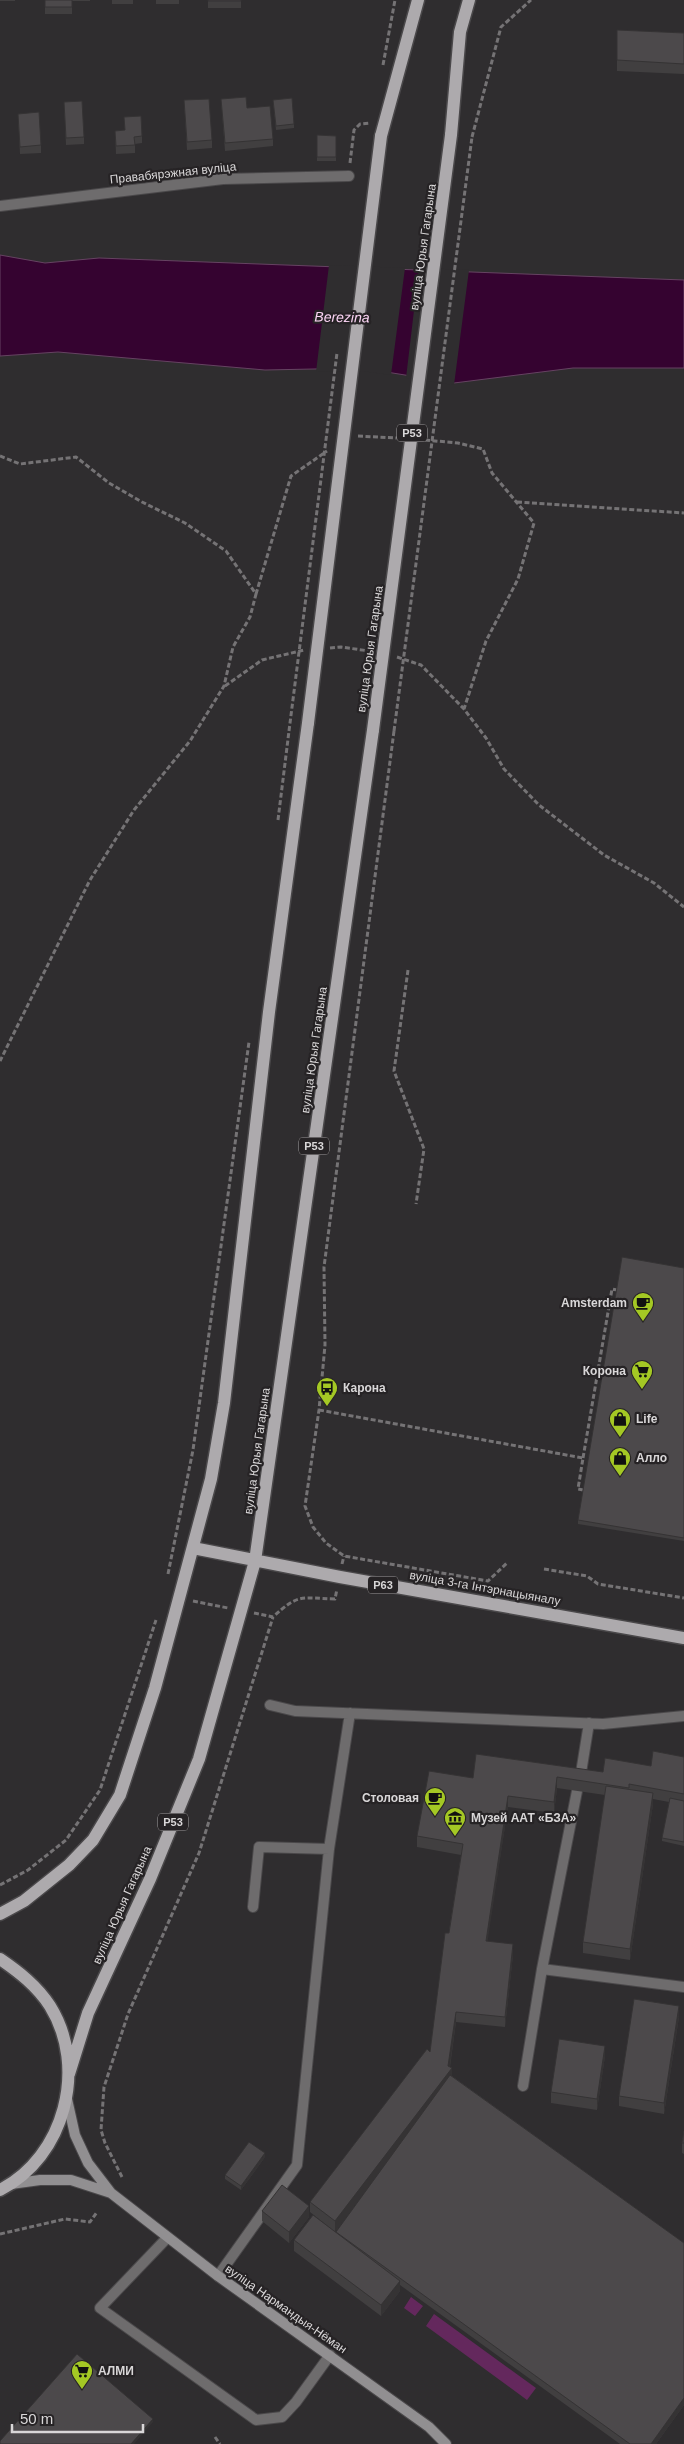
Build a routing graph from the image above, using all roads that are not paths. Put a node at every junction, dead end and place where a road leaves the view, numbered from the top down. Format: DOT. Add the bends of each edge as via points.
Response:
graph roads {
  1 [pos="418,0"];
  2 [pos="468,0"];
  3 [pos="349,176"];
  4 [pos="0,206"];
  5 [pos="193,1548"];
  6 [pos="254,1561"];
  7 [pos="684,1638"];
  8 [pos="270,1705"];
  9 [pos="350,1713"];
  10 [pos="684,1716"];
  11 [pos="589,1723"];
  12 [pos="580,1779"];
  13 [pos="577,1791"];
  14 [pos="329,1849"];
  15 [pos="253,1907"];
  16 [pos="0,1914"];
  17 [pos="0,1959"];
  18 [pos="542,1969"];
  19 [pos="684,1987"];
  20 [pos="69,2074"];
  21 [pos="523,2086"];
  22 [pos="67,2099"];
  23 [pos="5,2187"];
  24 [pos="111,2194"];
  25 [pos="166,2238"];
  26 [pos="218,2276"];
  27 [pos="330,2356"];
  28 [pos="446,2444"];
  1 -- 5 [label="main road, bridge" via="381,136 308,723 268,1012 224,1403 211,1479"];
  2 -- 6 [label="main road, вуліца Юрыя Гагарына / Р53, bridge" via="460,32 451,135 373,730"];
  3 -- 4 [label="street, Правабярэжная вуліца" via="223,179"];
  5 -- 6 [label="main road, вуліца 3-га Інтэрнацыяналу / Р63"];
  5 -- 16 [label="main road" via="156,1688 120,1795 93,1840 69,1865 24,1901"];
  6 -- 7 [label="main road, вуліца 3-га Інтэрнацыяналу / Р63"];
  6 -- 20 [label="main road, вуліца Юрыя Гагарына / Р53" via="199,1759 150,1879 88,2013"];
  8 -- 9 [label="street" via="295,1712"];
  9 -- 11 [label="street"];
  9 -- 14 [label="street"];
  10 -- 11 [label="street"];
  11 -- 12 [label="street"];
  13 -- 18 [label="street"];
  14 -- 15 [label="street" via="260,1847"];
  14 -- 26 [label="street" via="297,2165"];
  17 -- 20 [label="main road, Р53" via="27,1978 50,2006 64,2039"];
  18 -- 19 [label="street"];
  18 -- 21 [label="street"];
  20 -- 22 [label="main road, Р53"];
  22 -- 23 [label="main road, Р53" via="56,2132 37,2161"];
  22 -- 24 [label="street" via="74,2135 88,2163"];
  23 -- 24 [label="street" via="40,2180 71,2180"];
  24 -- 25 [label="street, вуліца Нармандыя-Нёман"];
  25 -- 26 [label="street, вуліца Нармандыя-Нёман"];
  25 -- 27 [label="street" via="100,2308 256,2420 282,2417"];
  26 -- 27 [label="street, вуліца Нармандыя-Нёман"];
  27 -- 28 [label="street, вуліца Нармандыя-Нёман" via="428,2427"];
}
